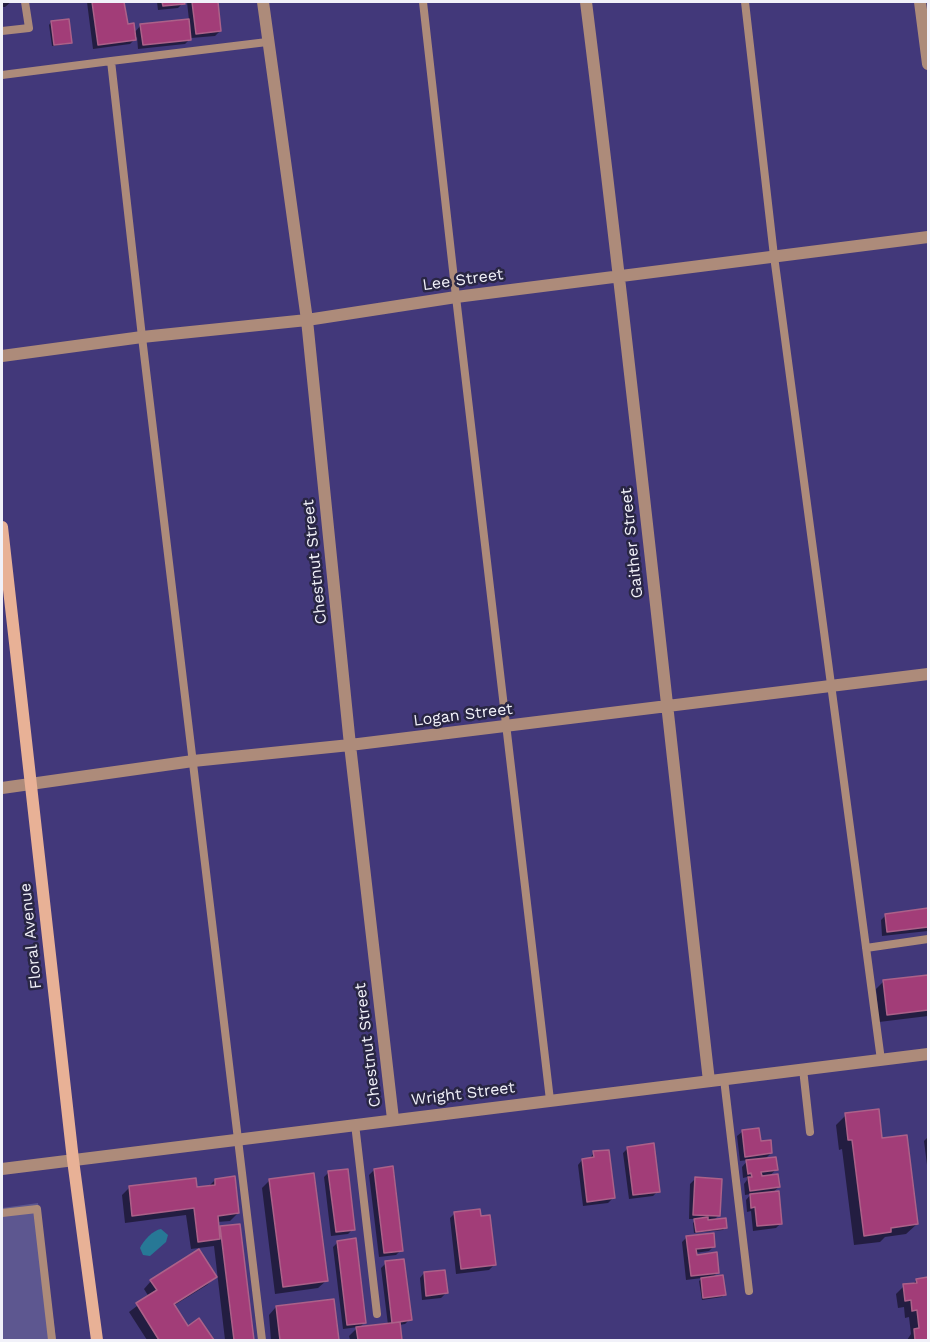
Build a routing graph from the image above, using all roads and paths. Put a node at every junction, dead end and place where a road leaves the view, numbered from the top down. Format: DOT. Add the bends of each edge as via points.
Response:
graph roads {
  1 [pos="25,2"];
  2 [pos="263,2"];
  3 [pos="423,2"];
  4 [pos="586,2"];
  5 [pos="745,2"];
  6 [pos="920,2"];
  7 [pos="2,31"];
  8 [pos="267,42"];
  9 [pos="111,62"];
  10 [pos="928,64"];
  11 [pos="2,75"];
  12 [pos="928,237"];
  13 [pos="774,256"];
  14 [pos="620,277"];
  15 [pos="456,297"];
  16 [pos="307,320"];
  17 [pos="142,337"];
  18 [pos="2,356"];
  19 [pos="2,527"];
  20 [pos="928,674"];
  21 [pos="832,686"];
  22 [pos="666,706"];
  23 [pos="506,727"];
  24 [pos="350,746"];
  25 [pos="194,761"];
  26 [pos="31,784"];
  27 [pos="2,788"];
  28 [pos="928,939"];
  29 [pos="866,948"];
  30 [pos="928,1053"];
  31 [pos="880,1059"];
  32 [pos="803,1069"];
  33 [pos="724,1079"];
  34 [pos="709,1081"];
  35 [pos="550,1100"];
  36 [pos="393,1119"];
  37 [pos="355,1124"];
  38 [pos="810,1132"];
  39 [pos="239,1138"];
  40 [pos="73,1160"];
  41 [pos="2,1169"];
  42 [pos="2,1213"];
  43 [pos="749,1291"];
  44 [pos="377,1314"];
  45 [pos="52,1341"];
  46 [pos="97,1341"];
  47 [pos="262,1341"];
  1 -- 7 [label="lane" via="29,28"];
  2 -- 8 [label="street, Chestnut Street"];
  3 -- 15 [label="lane"];
  4 -- 14 [label="street, Gaither Street"];
  5 -- 13 [label="lane"];
  6 -- 10 [label="street"];
  8 -- 9 [label="lane"];
  8 -- 16 [label="street, Chestnut Street"];
  9 -- 11 [label="lane"];
  9 -- 17 [label="lane"];
  12 -- 13 [label="street, Lee Street"];
  13 -- 14 [label="street, Lee Street"];
  13 -- 21 [label="lane"];
  14 -- 15 [label="street, Lee Street"];
  14 -- 22 [label="street, Gaither Street"];
  15 -- 16 [label="street, Lee Street"];
  15 -- 23 [label="lane"];
  16 -- 17 [label="street, Lee Street"];
  16 -- 24 [label="street, Chestnut Street"];
  17 -- 18 [label="street, Lee Street"];
  17 -- 25 [label="lane"];
  19 -- 26 [label="main road, Floral Avenue"];
  20 -- 21 [label="street, Logan Street"];
  21 -- 22 [label="street, Logan Street"];
  21 -- 29 [label="lane"];
  22 -- 23 [label="street, Logan Street"];
  22 -- 34 [label="street, Gaither Street"];
  23 -- 24 [label="street, Logan Street"];
  23 -- 35 [label="lane"];
  24 -- 25 [label="street, Logan Street"];
  24 -- 36 [label="street, Chestnut Street"];
  25 -- 26 [label="street, Logan Street"];
  25 -- 39 [label="lane"];
  26 -- 27 [label="street, Logan Street"];
  26 -- 40 [label="main road, Floral Avenue"];
  28 -- 29 [label="lane"];
  29 -- 31 [label="lane"];
  30 -- 31 [label="street, Wright Street"];
  31 -- 32 [label="street, Wright Street"];
  32 -- 33 [label="street, Wright Street"];
  32 -- 38 [label="lane"];
  33 -- 34 [label="street, Wright Street"];
  33 -- 43 [label="lane"];
  34 -- 35 [label="street, Wright Street"];
  35 -- 36 [label="street, Wright Street"];
  36 -- 37 [label="street, Wright Street"];
  37 -- 39 [label="street, Wright Street"];
  37 -- 44 [label="lane"];
  39 -- 40 [label="street, Wright Street"];
  39 -- 47 [label="lane"];
  40 -- 41 [label="street, Wright Street"];
  40 -- 46 [label="main road, Floral Avenue"];
  42 -- 45 [label="lane" via="37,1209"];
}
